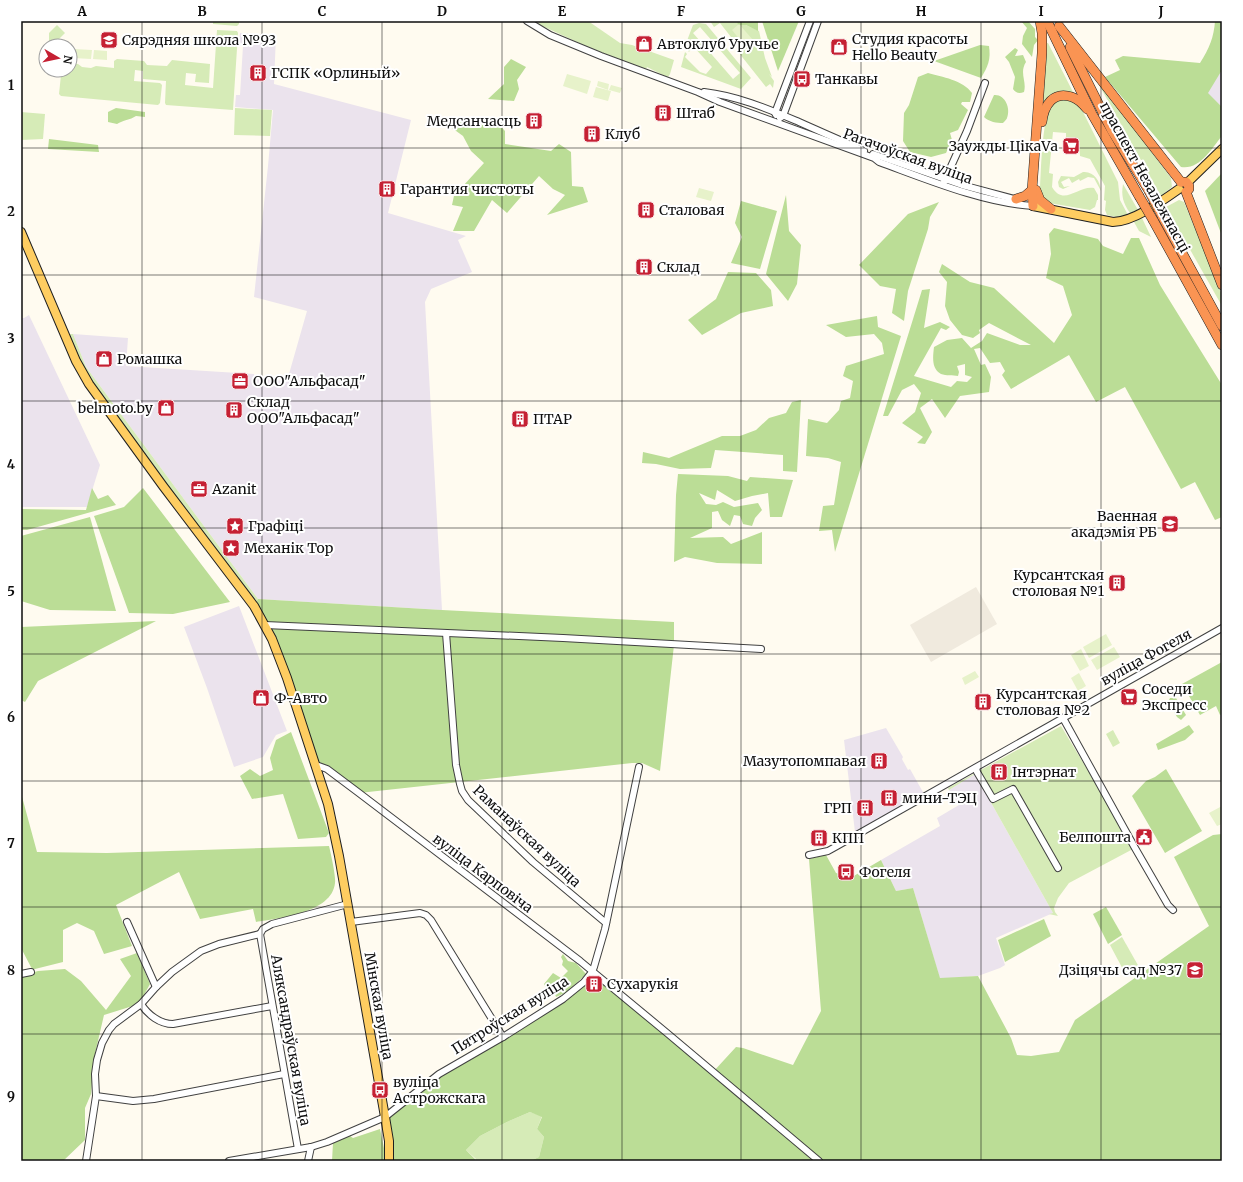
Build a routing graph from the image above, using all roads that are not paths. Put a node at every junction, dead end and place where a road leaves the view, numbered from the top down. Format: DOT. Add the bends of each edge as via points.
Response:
graph roads {
  1 [pos="527,21"];
  2 [pos="810,21"];
  3 [pos="818,21"];
  4 [pos="1040,21"];
  5 [pos="1047,21"];
  6 [pos="1058,24"];
  7 [pos="985,83"];
  8 [pos="698,92"];
  9 [pos="775,113"];
  10 [pos="1092,114"];
  11 [pos="783,116"];
  12 [pos="776,121"];
  13 [pos="1222,149"];
  14 [pos="944,183"];
  15 [pos="1183,187"];
  16 [pos="1034,190"];
  17 [pos="1016,199"];
  18 [pos="1033,206"];
  19 [pos="1051,209"];
  20 [pos="1158,218"];
  21 [pos="21,232"];
  22 [pos="1222,285"];
  23 [pos="1222,326"];
  24 [pos="1222,345"];
  25 [pos="265,625"];
  26 [pos="1222,628"];
  27 [pos="446,633"];
  28 [pos="761,649"];
  29 [pos="1063,718"];
  30 [pos="316,765"];
  31 [pos="639,767"];
  32 [pos="976,768"];
  33 [pos="809,855"];
  34 [pos="1058,868"];
  35 [pos="348,904"];
  36 [pos="1173,910"];
  37 [pos="128,922"];
  38 [pos="351,922"];
  39 [pos="606,923"];
  40 [pos="260,934"];
  41 [pos="31,972"];
  42 [pos="592,972"];
  43 [pos="21,974"];
  44 [pos="156,987"];
  45 [pos="142,1004"];
  46 [pos="272,1006"];
  47 [pos="503,1037"];
  48 [pos="284,1074"];
  49 [pos="96,1096"];
  50 [pos="385,1117"];
  51 [pos="311,1147"];
  52 [pos="298,1149"];
  53 [pos="86,1161"];
  54 [pos="229,1161"];
  55 [pos="308,1161"];
  56 [pos="389,1161"];
  57 [pos="819,1161"];
  1 -- 8 [label="street, Рагачоўская вуліца" via="550,35"];
  2 -- 9 [label="street"];
  3 -- 11 [label="street"];
  4 -- 16 [label="highway" via="1042,53"];
  5 -- 10 [label="highway, праспект Незалежнасці"];
  6 -- 15 [label="highway"];
  6 -- 20 [label="highway, праспект Незалежнасці, bridge" via="1112,131 1149,192"];
  7 -- 14 [label="street"];
  8 -- 9 [label="street, Рагачоўская вуліца" via="737,98"];
  8 -- 12 [label="street, Рагачоўская вуліца"];
  9 -- 11 [label="street, Рагачоўская вуліца"];
  9 -- 12 [label="street"];
  10 -- 16 [label="highway" via="1076,99 1067,96 1058,97 1050,102 1043,112"];
  10 -- 20 [label="highway, праспект Незалежнасці, bridge" via="1139,196"];
  11 -- 12 [label="street"];
  11 -- 14 [label="street, Рагачоўская вуліца"];
  12 -- 14 [label="street, Рагачоўская вуліца"];
  13 -- 15 [label="main road, Рагачоўская вуліца"];
  14 -- 17 [label="street"];
  14 -- 18 [label="street, Рагачоўская вуліца" via="1011,204"];
  15 -- 19 [label="main road, Рагачоўская вуліца" via="1135,216 1120,222"];
  15 -- 22 [label="highway"];
  16 -- 17 [label="highway"];
  16 -- 18 [label="highway"];
  16 -- 19 [label="highway" via="1040,200"];
  17 -- 18 [label="street"];
  18 -- 19 [label="main road, Рагачоўская вуліца"];
  20 -- 23 [label="highway, праспект Незалежнасці"];
  20 -- 24 [label="highway, праспект Незалежнасці"];
  21 -- 25 [label="main road, Мінская вуліца" via="76,361 87,380 254,606"];
  25 -- 27 [label="street"];
  25 -- 30 [label="main road, Мінская вуліца" via="287,678"];
  26 -- 29 [label="street, вуліца Фогеля"];
  27 -- 28 [label="street"];
  27 -- 39 [label="street, Раманаўская вуліца" via="456,765 462,791 468,800 533,862"];
  29 -- 32 [label="street, вуліца Фогеля"];
  29 -- 36 [label="street" via="1135,848"];
  30 -- 35 [label="main road, Мінская вуліца" via="328,804"];
  30 -- 42 [label="street, вуліца Карповіча" via="327,769"];
  31 -- 39 [label="street, Пятроўская вуліца"];
  32 -- 33 [label="street, вуліца Фогеля" via="830,850"];
  32 -- 34 [label="street" via="993,799 1013,790"];
  35 -- 38 [label="main road, Мінская вуліца"];
  35 -- 40 [label="street" via="272,924"];
  37 -- 44 [label="street"];
  38 -- 47 [label="street" via="420,913 426,915"];
  38 -- 50 [label="main road, Мінская вуліца"];
  39 -- 42 [label="street, Пятроўская вуліца"];
  40 -- 44 [label="street" via="201,951"];
  40 -- 46 [label="street, Аляксандраўская вуліца"];
  41 -- 43 [label="street"];
  42 -- 47 [label="street, Пятроўская вуліца" via="563,1000"];
  42 -- 57 [label="street, вуліца Карповіча"];
  44 -- 45 [label="street"];
  45 -- 46 [label="street" via="151,1016 173,1024"];
  45 -- 49 [label="street" via="114,1024 105,1036 97,1060"];
  46 -- 48 [label="street, Аляксандраўская вуліца"];
  47 -- 50 [label="street, Пятроўская вуліца" via="439,1074"];
  48 -- 49 [label="street" via="154,1099 133,1101"];
  48 -- 52 [label="street, Аляксандраўская вуліца"];
  49 -- 53 [label="street"];
  50 -- 51 [label="street, Пятроўская вуліца"];
  50 -- 56 [label="main road, Мінская вуліца"];
  51 -- 52 [label="street, Пятроўская вуліца"];
  51 -- 55 [label="street"];
  52 -- 54 [label="street, Пятроўская вуліца"];
}
